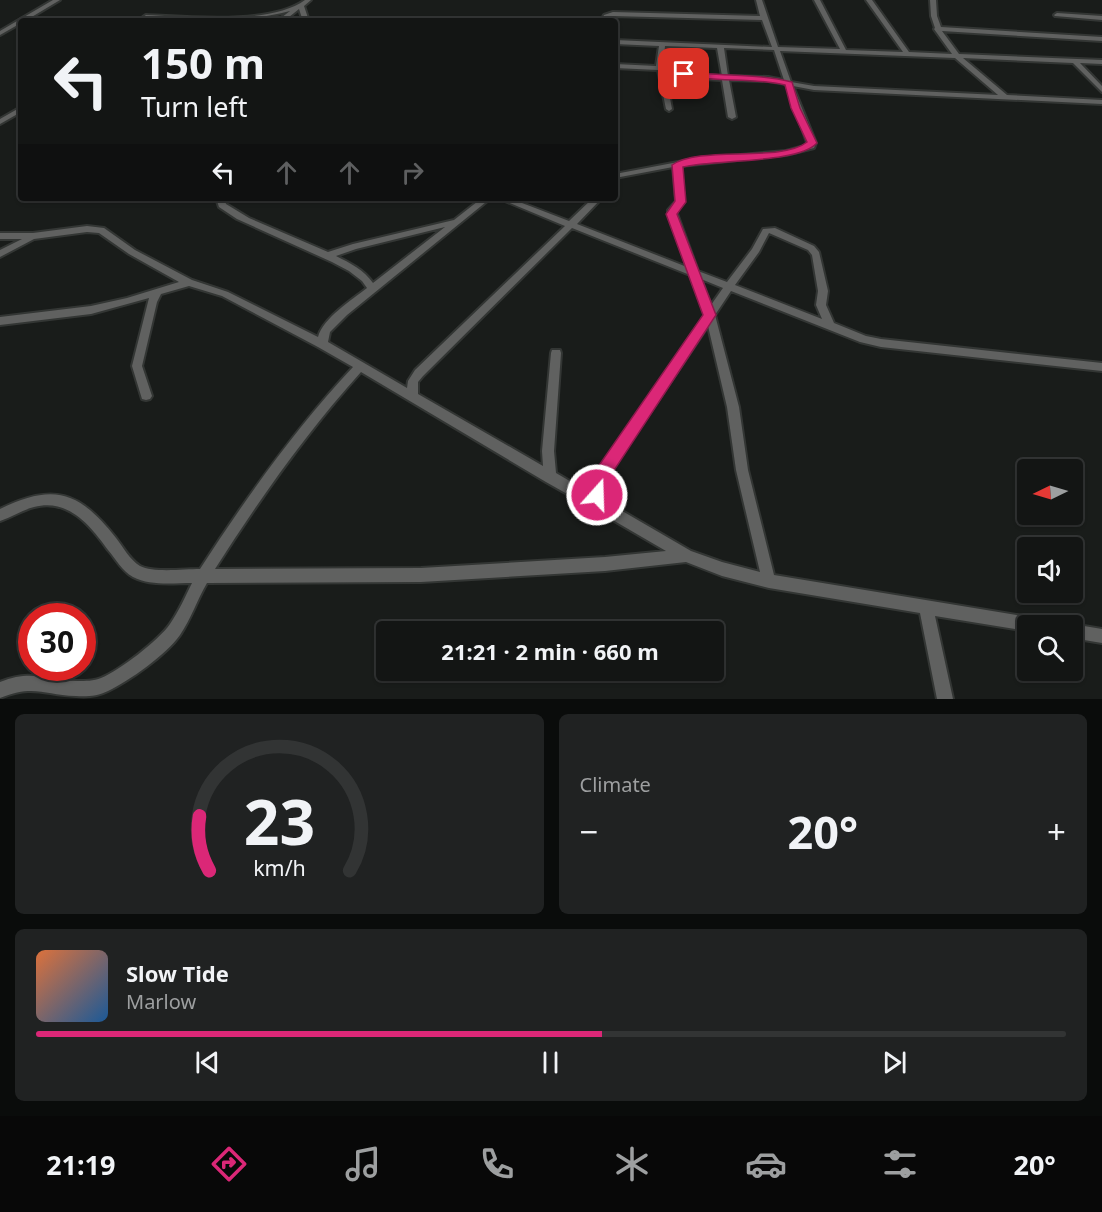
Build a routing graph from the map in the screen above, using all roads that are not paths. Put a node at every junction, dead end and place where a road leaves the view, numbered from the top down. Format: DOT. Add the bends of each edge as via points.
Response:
graph roads {
  1 [pos="57,0"];
  2 [pos="308,0"];
  3 [pos="759,0"];
  4 [pos="817,0"];
  5 [pos="869,0"];
  6 [pos="933,0"];
  7 [pos="301,6"];
  8 [pos="1057,15"];
  9 [pos="146,17"];
  10 [pos="26,18"];
  11 [pos="173,18"];
  12 [pos="243,18"];
  13 [pos="284,18"];
  14 [pos="305,18"];
  15 [pos="605,18"];
  16 [pos="763,18"];
  17 [pos="1102,18"];
  18 [pos="18,22"];
  19 [pos="8,28"];
  20 [pos="18,29"];
  21 [pos="937,29"];
  22 [pos="0,33"];
  23 [pos="1102,39"];
  24 [pos="618,42"];
  25 [pos="662,43"];
  26 [pos="720,45"];
  27 [pos="776,47"];
  28 [pos="843,50"];
  29 [pos="906,52"];
  30 [pos="954,54"];
  31 [pos="1075,61"];
  32 [pos="1102,62"];
  33 [pos="618,66"];
  34 [pos="661,68"];
  35 [pos="725,77"];
  36 [pos="789,83"];
  37 [pos="1102,90"];
  38 [pos="1006,98"];
  39 [pos="1102,102"];
  40 [pos="669,109"];
  41 [pos="18,111"];
  42 [pos="732,117"];
  43 [pos="0,122"];
  44 [pos="678,165"];
  45 [pos="618,175"];
  46 [pos="221,201"];
  47 [pos="483,201"];
  48 [pos="510,201"];
  49 [pos="595,201"];
  50 [pos="457,221"];
  51 [pos="571,225"];
  52 [pos="0,236"];
  53 [pos="33,236"];
  54 [pos="0,254"];
  55 [pos="326,256"];
  56 [pos="694,273"];
  57 [pos="189,283"];
  58 [pos="729,287"];
  59 [pos="372,288"];
  60 [pos="157,292"];
  61 [pos="710,315"];
  62 [pos="0,321"];
  63 [pos="830,325"];
  64 [pos="322,344"];
  65 [pos="556,353"];
  66 [pos="360,366"];
  67 [pos="1102,367"];
  68 [pos="146,396"];
  69 [pos="412,397"];
  70 [pos="550,478"];
  71 [pos="598,506"];
  72 [pos="0,515"];
  73 [pos="687,556"];
  74 [pos="204,574"];
  75 [pos="769,581"];
  76 [pos="926,606"];
  77 [pos="1017,622"];
  78 [pos="1083,633"];
  79 [pos="1102,636"];
  80 [pos="0,690"];
  81 [pos="945,699"];
  1 -- 10 [label="street"];
  2 -- 7 [label="street"];
  3 -- 16 [label="street"];
  4 -- 28 [label="street"];
  5 -- 29 [label="street"];
  6 -- 21 [label="street"];
  7 -- 12 [label="street"];
  7 -- 13 [label="street"];
  7 -- 14 [label="street"];
  8 -- 17 [label="street"];
  9 -- 11 [label="street"];
  15 -- 16 [label="street" via="613,14"];
  16 -- 27 [label="street"];
  18 -- 19 [label="street"];
  19 -- 20 [label="street"];
  19 -- 22 [label="street"];
  21 -- 23 [label="street"];
  21 -- 30 [label="street"];
  24 -- 25 [label="street"];
  25 -- 26 [label="street"];
  25 -- 34 [label="street"];
  26 -- 27 [label="street"];
  26 -- 35 [label="street"];
  27 -- 28 [label="street"];
  27 -- 36 [label="street"];
  28 -- 29 [label="street"];
  29 -- 30 [label="street"];
  30 -- 31 [label="street"];
  30 -- 38 [label="street"];
  31 -- 32 [label="street"];
  31 -- 37 [label="street"];
  33 -- 34 [label="street"];
  34 -- 35 [label="street"];
  34 -- 40 [label="street"];
  35 -- 36 [label="street"];
  35 -- 42 [label="street"];
  36 -- 38 [label="street" via="814,88"];
  36 -- 44 [label="street" via="811,146 786,153"];
  38 -- 39 [label="street"];
  41 -- 43 [label="street"];
  44 -- 45 [label="street"];
  44 -- 56 [label="street" via="680,202 672,214"];
  46 -- 55 [label="street" via="246,220"];
  47 -- 50 [label="street"];
  48 -- 51 [label="street"];
  49 -- 51 [label="street"];
  50 -- 55 [label="street"];
  50 -- 59 [label="street"];
  51 -- 56 [label="street"];
  51 -- 69 [label="street" via="419,373 413,381"];
  52 -- 53 [label="street"];
  53 -- 54 [label="street"];
  53 -- 57 [label="street" via="101,230"];
  55 -- 59 [label="street" via="366,277"];
  56 -- 58 [label="street"];
  56 -- 61 [label="street"];
  57 -- 60 [label="street"];
  57 -- 64 [label="street" via="225,294"];
  58 -- 61 [label="street"];
  58 -- 63 [label="street"];
  58 -- 63 [label="street" via="766,231 772,230 816,254 823,291 821,305"];
  59 -- 64 [label="street" via="332,322"];
  60 -- 62 [label="street" via="91,310"];
  60 -- 68 [label="street" via="137,366"];
  61 -- 71 [label="street" via="599,479"];
  61 -- 75 [label="street"];
  63 -- 67 [label="street" via="882,343"];
  64 -- 66 [label="street"];
  65 -- 70 [label="street" via="548,451"];
  66 -- 69 [label="street"];
  66 -- 74 [label="street" via="288,452"];
  69 -- 70 [label="street"];
  70 -- 71 [label="street"];
  71 -- 73 [label="street"];
  72 -- 74 [label="street" via="45,499 74,503 141,576"];
  73 -- 74 [label="street" via="422,575"];
  73 -- 75 [label="street"];
  74 -- 80 [label="street" via="171,636 102,687 84,695 60,694 40,685 22,684"];
  75 -- 76 [label="street"];
  76 -- 77 [label="street"];
  76 -- 81 [label="street"];
  78 -- 79 [label="street"];
}
